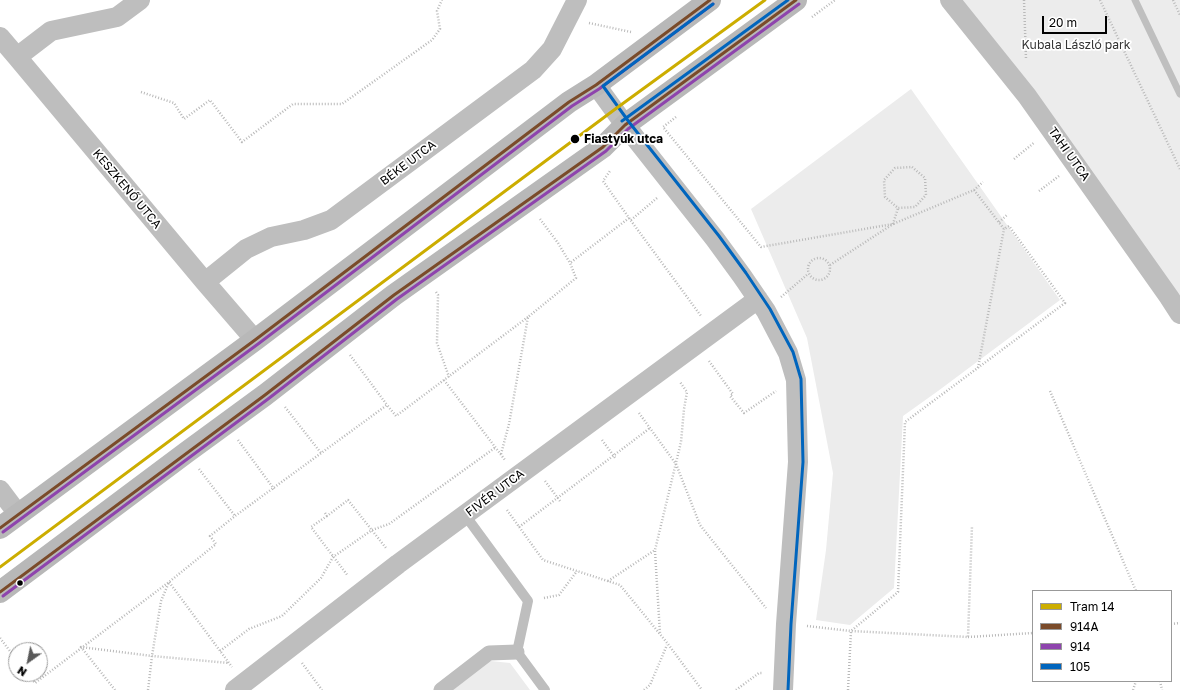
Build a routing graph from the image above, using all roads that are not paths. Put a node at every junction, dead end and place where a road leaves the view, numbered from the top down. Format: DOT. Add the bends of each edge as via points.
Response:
graph roads {
  1 [pos="140,0"];
  2 [pos="710,0"];
  3 [pos="796,0"];
  4 [pos="950,0"];
  5 [pos="573,8"];
  6 [pos="0,37"];
  7 [pos="17,56"];
  8 [pos="596,85"];
  9 [pos="625,125"];
  10 [pos="205,282"];
  11 [pos="762,305"];
  12 [pos="1180,314"];
  13 [pos="255,340"];
  14 [pos="0,490"];
  15 [pos="18,514"];
  16 [pos="465,515"];
  17 [pos="0,528"];
  18 [pos="0,592"];
  19 [pos="517,652"];
  20 [pos="784,682"];
  21 [pos="235,690"];
  22 [pos="440,690"];
  23 [pos="545,690"];
  1 -- 7 [label="street" via="117,17 51,31"];
  2 -- 8 [label="main road"];
  3 -- 9 [label="main road"];
  4 -- 12 [label="street, TAHI UTCA" via="1027,96"];
  5 -- 10 [label="street, BÉKE UTCA" via="552,50 533,70 331,220 304,230 271,237 246,250"];
  6 -- 7 [label="street, KESZKENŐ UTCA"];
  7 -- 10 [label="street, KESZKENŐ UTCA"];
  8 -- 9 [label="street"];
  8 -- 13 [label="main road"];
  9 -- 11 [label="street" via="715,239"];
  9 -- 18 [label="main road" via="603,147 394,295 266,395"];
  10 -- 13 [label="street, KESZKENŐ UTCA"];
  11 -- 16 [label="street, FIVÉR UTCA" via="697,344"];
  11 -- 20 [label="street" via="788,353 796,380 798,462"];
  13 -- 15 [label="main road"];
  14 -- 15 [label="street"];
  15 -- 17 [label="main road"];
  16 -- 19 [label="lane" via="528,601"];
  16 -- 21 [label="street, FIVÉR UTCA"];
  19 -- 22 [label="street" via="489,653"];
  19 -- 23 [label="lane"];
}
